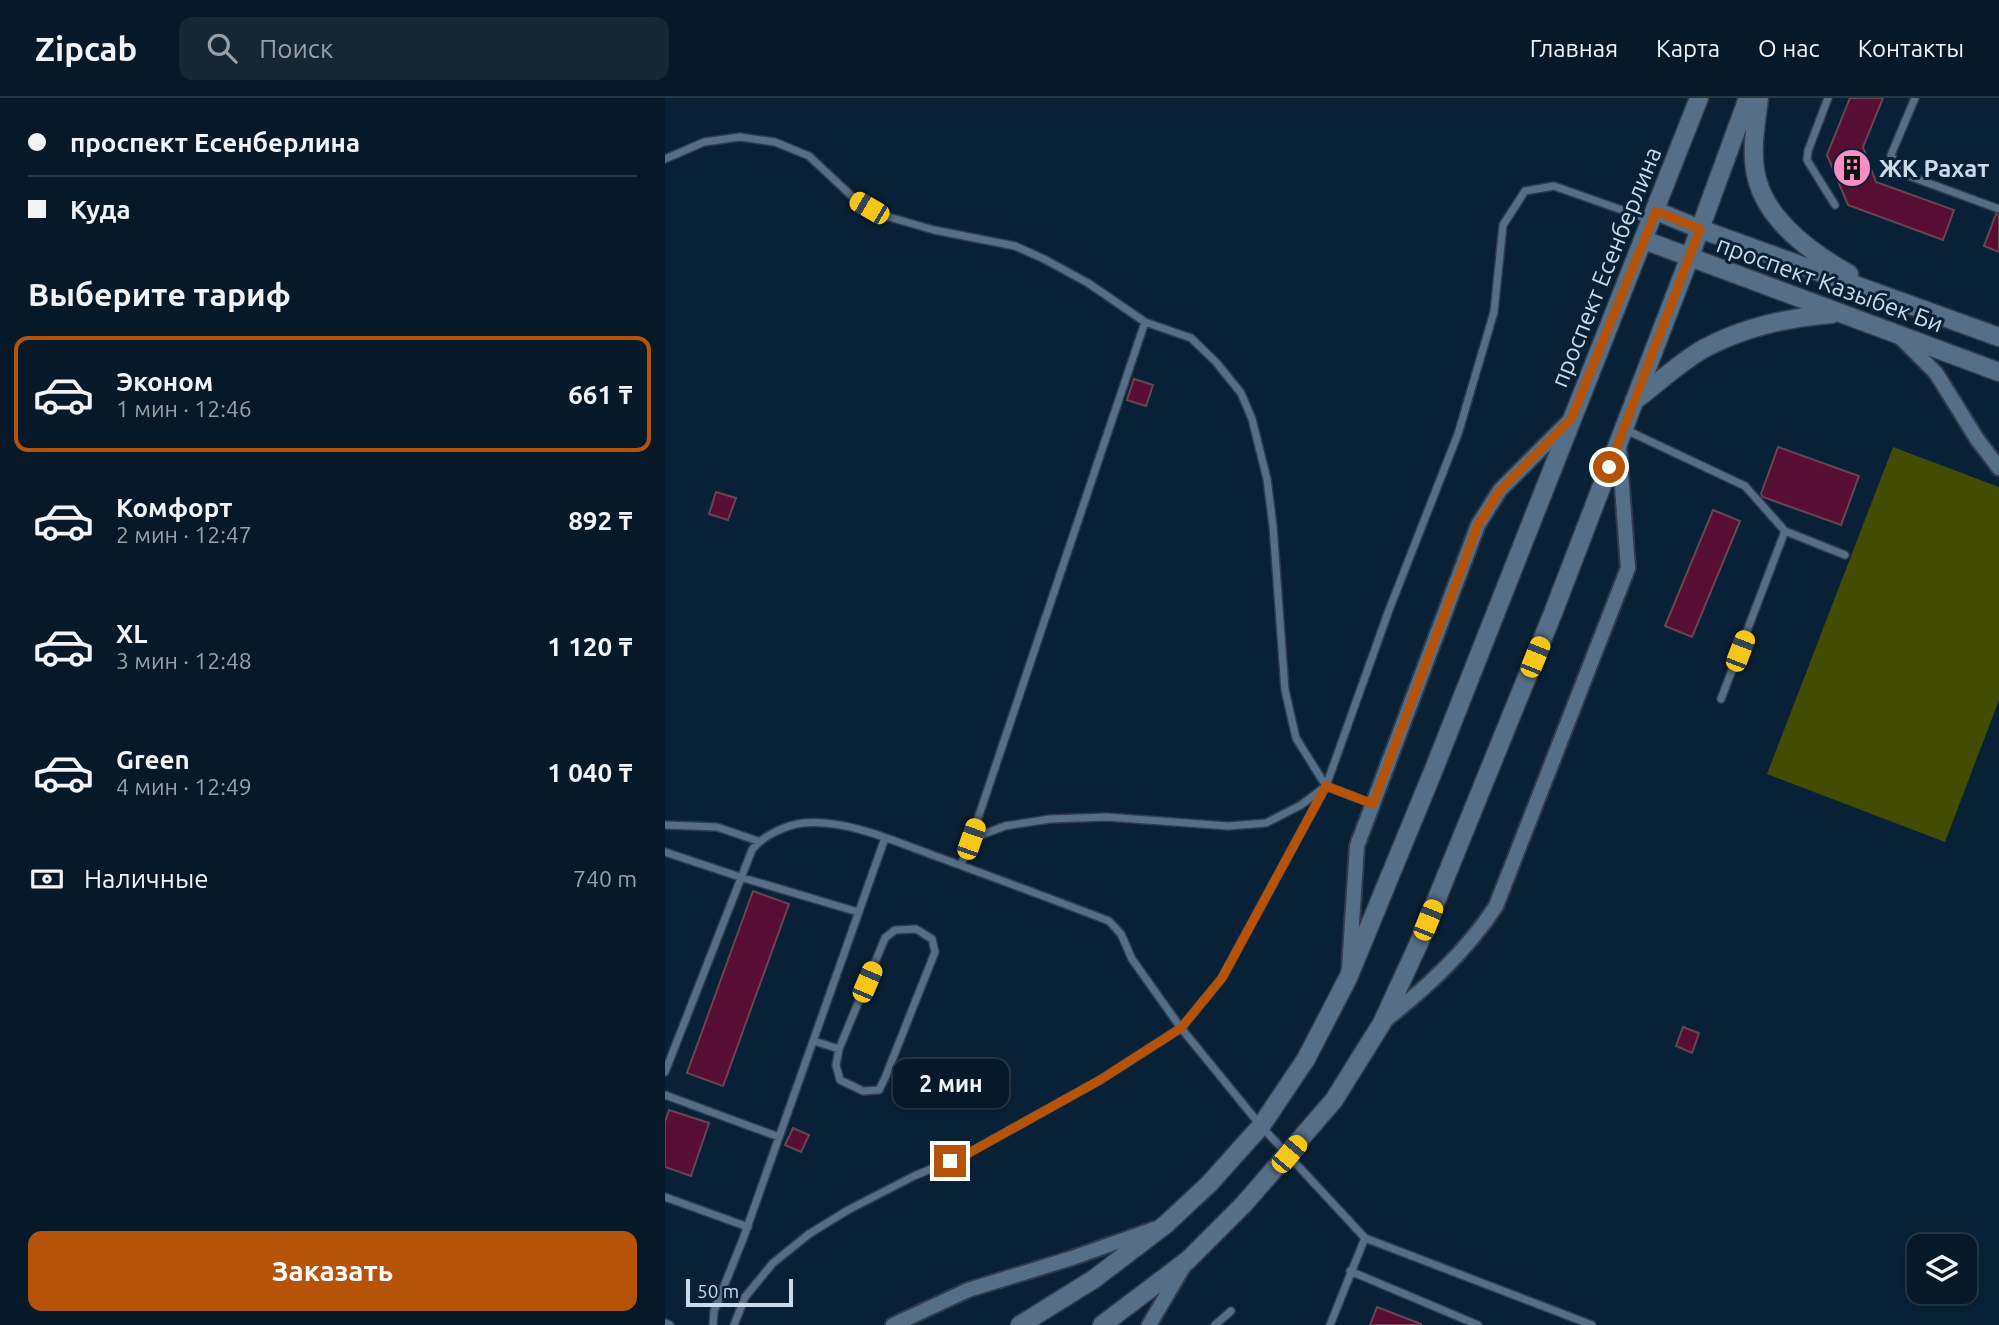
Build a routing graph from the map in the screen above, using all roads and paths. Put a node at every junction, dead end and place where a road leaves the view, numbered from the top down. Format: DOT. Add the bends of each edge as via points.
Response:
graph roads {
  1 [pos="1699,98"];
  2 [pos="1748,98"];
  3 [pos="1759,98"];
  4 [pos="1828,98"];
  5 [pos="1915,98"];
  6 [pos="665,159"];
  7 [pos="1835,205"];
  8 [pos="1999,208"];
  9 [pos="1654,216"];
  10 [pos="1700,229"];
  11 [pos="1644,240"];
  12 [pos="1689,259"];
  13 [pos="1889,297"];
  14 [pos="1839,313"];
  15 [pos="1145,322"];
  16 [pos="1898,335"];
  17 [pos="1999,337"];
  18 [pos="1999,372"];
  19 [pos="1635,401"];
  20 [pos="1571,419"];
  21 [pos="1621,435"];
  22 [pos="1999,468"];
  23 [pos="1785,531"];
  24 [pos="1845,555"];
  25 [pos="1721,699"];
  26 [pos="1326,786"];
  27 [pos="1373,804"];
  28 [pos="665,825"];
  29 [pos="885,838"];
  30 [pos="971,839"];
  31 [pos="758,841"];
  32 [pos="665,852"];
  33 [pos="961,865"];
  34 [pos="740,877"];
  35 [pos="858,912"];
  36 [pos="1348,978"];
  37 [pos="1382,1023"];
  38 [pos="1181,1028"];
  39 [pos="814,1041"];
  40 [pos="839,1049"];
  41 [pos="665,1072"];
  42 [pos="665,1095"];
  43 [pos="1261,1126"];
  44 [pos="779,1137"];
  45 [pos="1289,1154"];
  46 [pos="665,1197"];
  47 [pos="1165,1225"];
  48 [pos="748,1227"];
  49 [pos="1365,1238"];
  50 [pos="1188,1260"];
  51 [pos="1350,1271"];
  52 [pos="1231,1311"];
  53 [pos="665,1323"];
  54 [pos="670,1325"];
  55 [pos="713,1325"];
  56 [pos="734,1325"];
  57 [pos="893,1325"];
  58 [pos="1020,1325"];
  59 [pos="1102,1325"];
  60 [pos="1149,1325"];
  61 [pos="1215,1325"];
  62 [pos="1331,1325"];
  63 [pos="1478,1325"];
  64 [pos="1592,1325"];
  1 -- 9 [label="street, проспект Есенберлина"];
  2 -- 10 [label="street"];
  3 -- 13 [label="street" via="1754,153 1756,178 1765,200 1785,226 1826,261"];
  4 -- 7 [label="lane" via="1807,160"];
  5 -- 8 [label="lane" via="1891,155 1901,173"];
  6 -- 15 [label="lane" via="704,142 740,137 775,142 809,156 856,200 882,215 1015,246 1088,283"];
  9 -- 10 [label="street, проспект Казыбек Би"];
  9 -- 11 [label="street, проспект Есенберлина"];
  9 -- 26 [label="lane" via="1554,186 1525,191 1503,225 1494,312 1458,434"];
  10 -- 12 [label="street"];
  10 -- 13 [label="street, проспект Казыбек Би"];
  11 -- 12 [label="street, проспект Казыбек Би"];
  11 -- 20 [label="street, проспект Есенберлина"];
  12 -- 14 [label="street, проспект Казыбек Би"];
  12 -- 19 [label="street"];
  13 -- 17 [label="street, проспект Казыбек Би"];
  14 -- 16 [label="street, проспект Казыбек Би"];
  14 -- 19 [label="street" via="1745,329 1701,350"];
  15 -- 26 [label="lane" via="1191,338 1241,393 1252,419 1272,514 1285,690 1296,738"];
  15 -- 30 [label="lane"];
  16 -- 18 [label="street, проспект Казыбек Би"];
  16 -- 22 [label="street" via="1935,373"];
  19 -- 21 [label="street"];
  20 -- 27 [label="street" via="1500,490 1478,525"];
  20 -- 36 [label="street, проспект Есенберлина"];
  21 -- 23 [label="lane" via="1745,486"];
  21 -- 37 [label="street" via="1424,932"];
  21 -- 37 [label="street" via="1628,568 1496,906 1477,935 1423,991"];
  23 -- 24 [label="lane"];
  23 -- 25 [label="lane"];
  26 -- 27 [label="lane"];
  26 -- 30 [label="lane" via="1301,806 1266,823 1228,826 1107,817 1050,819 1005,826"];
  26 -- 38 [label="lane" via="1222,978"];
  27 -- 36 [label="street" via="1357,846"];
  28 -- 31 [label="lane" via="717,827"];
  29 -- 31 [label="lane" via="840,825 802,823"];
  29 -- 33 [label="lane"];
  29 -- 35 [label="lane"];
  30 -- 33 [label="lane"];
  31 -- 34 [label="lane"];
  32 -- 34 [label="lane"];
  33 -- 38 [label="lane" via="1109,921"];
  34 -- 35 [label="lane"];
  34 -- 41 [label="lane"];
  35 -- 39 [label="lane"];
  36 -- 43 [label="street, проспект Есенберлина" via="1306,1059"];
  37 -- 45 [label="street" via="1334,1100"];
  38 -- 43 [label="lane"];
  38 -- 56 [label="lane" via="1100,1080 967,1154 914,1176 809,1234 773,1262 745,1297"];
  39 -- 40 [label="lane"];
  39 -- 44 [label="lane"];
  40 -- 40 [label="lane" via="885,938 895,930 916,929 932,939 935,952 879,1090 863,1091 840,1080 836,1065"];
  42 -- 44 [label="lane"];
  43 -- 45 [label="lane"];
  43 -- 47 [label="street, проспект Есенберлина"];
  44 -- 48 [label="lane"];
  45 -- 49 [label="lane"];
  45 -- 50 [label="street"];
  46 -- 48 [label="lane"];
  47 -- 57 [label="street" via="968,1290"];
  47 -- 58 [label="street, проспект Есенберлина" via="1094,1279"];
  48 -- 55 [label="lane" via="714,1311"];
  49 -- 51 [label="lane"];
  49 -- 64 [label="lane"];
  50 -- 59 [label="street"];
  50 -- 60 [label="street"];
  51 -- 62 [label="lane"];
  51 -- 63 [label="lane"];
  52 -- 61 [label="lane"];
  53 -- 54 [label="lane"];
}
